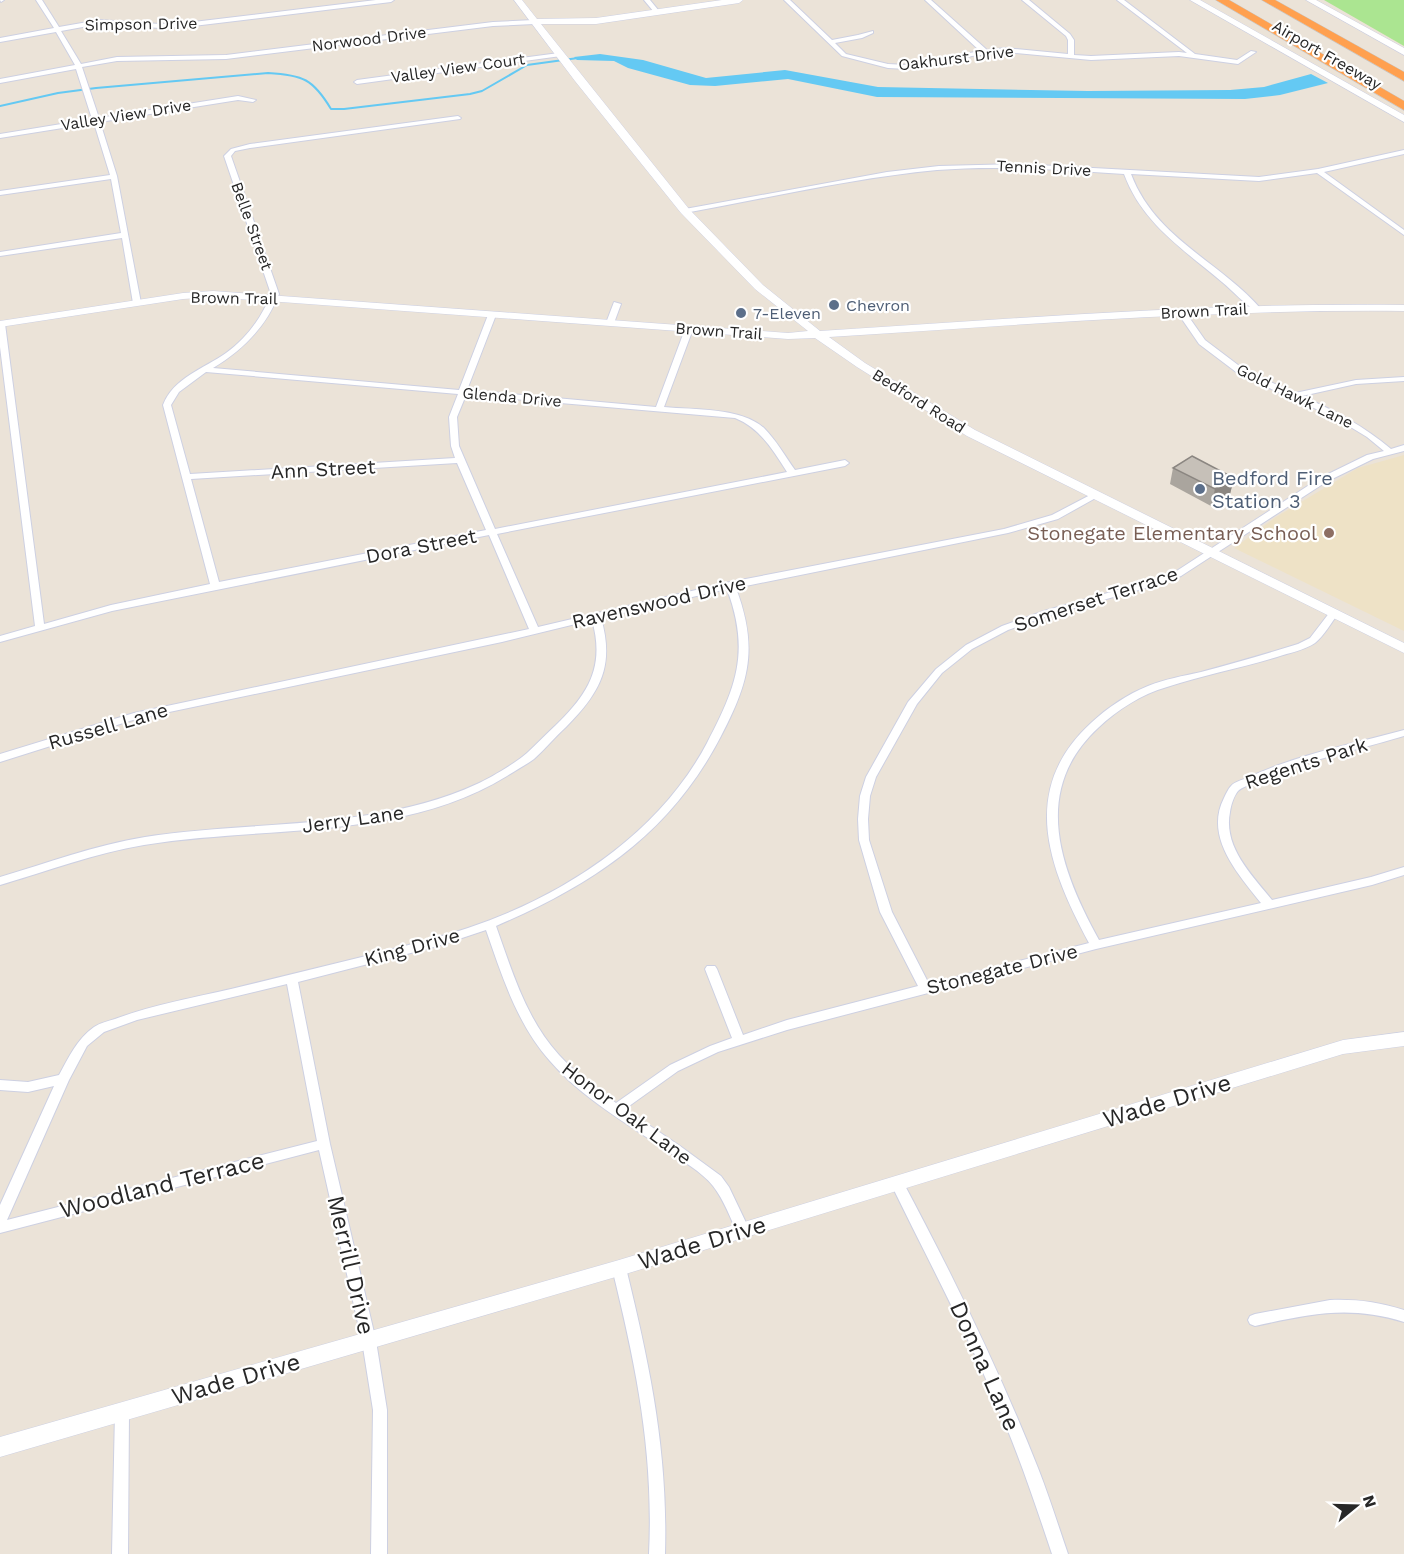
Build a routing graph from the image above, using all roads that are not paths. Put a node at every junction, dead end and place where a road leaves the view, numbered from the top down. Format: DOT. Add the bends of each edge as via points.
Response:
graph roads {
  1 [pos="39,0"];
  2 [pos="391,0"];
  3 [pos="518,0"];
  4 [pos="647,0"];
  5 [pos="739,0"];
  6 [pos="787,0"];
  7 [pos="928,0"];
  8 [pos="1025,0"];
  9 [pos="1120,0"];
  10 [pos="1221,0"];
  11 [pos="1242,0"];
  12 [pos="1267,0"];
  13 [pos="1288,0"];
  14 [pos="1310,0"];
  15 [pos="1197,2"];
  16 [pos="656,11"];
  17 [pos="534,22"];
  18 [pos="58,29"];
  19 [pos="871,32"];
  20 [pos="0,40"];
  21 [pos="829,42"];
  22 [pos="985,52"];
  23 [pos="1253,52"];
  24 [pos="1404,52"];
  25 [pos="1071,56"];
  26 [pos="1194,56"];
  27 [pos="561,58"];
  28 [pos="1404,64"];
  29 [pos="79,66"];
  30 [pos="1404,77"];
  31 [pos="0,81"];
  32 [pos="357,82"];
  33 [pos="1404,93"];
  34 [pos="253,100"];
  35 [pos="1404,106"];
  36 [pos="458,118"];
  37 [pos="1404,119"];
  38 [pos="96,120"];
  39 [pos="0,136"];
  40 [pos="1404,152"];
  41 [pos="1318,171"];
  42 [pos="1127,172"];
  43 [pos="114,176"];
  44 [pos="0,193"];
  45 [pos="685,211"];
  46 [pos="1404,233"];
  47 [pos="125,235"];
  48 [pos="0,254"];
  49 [pos="273,298"];
  50 [pos="137,303"];
  51 [pos="617,304"];
  52 [pos="1404,308"];
  53 [pos="1257,309"];
  54 [pos="1181,312"];
  55 [pos="492,315"];
  56 [pos="610,323"];
  57 [pos="1,324"];
  58 [pos="689,329"];
  59 [pos="819,335"];
  60 [pos="205,370"];
  61 [pos="1404,379"];
  62 [pos="5,390"];
  63 [pos="462,393"];
  64 [pos="1293,396"];
  65 [pos="659,409"];
  66 [pos="1404,448"];
  67 [pos="1389,451"];
  68 [pos="460,460"];
  69 [pos="845,463"];
  70 [pos="792,473"];
  71 [pos="186,477"];
  72 [pos="1096,495"];
  73 [pos="492,532"];
  74 [pos="1210,552"];
  75 [pos="730,585"];
  76 [pos="215,586"];
  77 [pos="1333,614"];
  78 [pos="597,616"];
  79 [pos="40,629"];
  80 [pos="535,631"];
  81 [pos="0,639"];
  82 [pos="1404,649"];
  83 [pos="216,698"];
  84 [pos="1404,733"];
  85 [pos="0,758"];
  86 [pos="1404,871"];
  87 [pos="0,881"];
  88 [pos="1269,904"];
  89 [pos="490,925"];
  90 [pos="1096,945"];
  91 [pos="711,969"];
  92 [pos="292,979"];
  93 [pos="926,988"];
  94 [pos="1404,1039"];
  95 [pos="739,1041"];
  96 [pos="63,1079"];
  97 [pos="0,1085"];
  98 [pos="616,1109"];
  99 [pos="324,1144"];
  100 [pos="897,1184"];
  101 [pos="0,1220"];
  102 [pos="0,1227"];
  103 [pos="743,1231"];
  104 [pos="619,1268"];
  105 [pos="1404,1316"];
  106 [pos="1254,1320"];
  107 [pos="369,1341"];
  108 [pos="122,1412"];
  109 [pos="0,1447"];
  110 [pos="120,1554"];
  111 [pos="380,1554"];
  112 [pos="657,1554"];
  113 [pos="1060,1554"];
  1 -- 18 [label="street"];
  2 -- 18 [label="street, Simpson Drive" via="206,23 160,26 99,22"];
  3 -- 17 [label="street, Bedford Road"];
  4 -- 16 [label="street"];
  5 -- 16 [label="street, Norwood Drive"];
  6 -- 21 [label="street, Oakhurst Drive"];
  7 -- 22 [label="street"];
  8 -- 25 [label="street" via="1068,35"];
  9 -- 26 [label="street"];
  10 -- 35 [label="highway, Airport Freeway"];
  11 -- 33 [label="highway"];
  12 -- 30 [label="highway"];
  13 -- 28 [label="highway, Airport Freeway"];
  14 -- 24 [label="street"];
  15 -- 37 [label="street, Airport Freeway"];
  16 -- 17 [label="street, Norwood Drive" via="581,22"];
  17 -- 27 [label="street, Bedford Road"];
  17 -- 29 [label="street, Norwood Drive" via="200,60 133,58"];
  18 -- 20 [label="street, Simpson Drive"];
  18 -- 29 [label="street"];
  19 -- 21 [label="street"];
  21 -- 22 [label="street, Oakhurst Drive" via="849,58 897,67"];
  22 -- 25 [label="street, Oakhurst Drive" via="1022,50"];
  23 -- 26 [label="street, Oakhurst Drive" via="1238,62"];
  25 -- 26 [label="street, Oakhurst Drive"];
  27 -- 32 [label="street, Valley View Court"];
  27 -- 45 [label="street, Bedford Road"];
  29 -- 31 [label="street, Norwood Drive"];
  29 -- 38 [label="street"];
  34 -- 38 [label="street, Valley View Drive" via="238,98"];
  36 -- 49 [label="street, Belle Street" via="230,151 227,158 275,290"];
  38 -- 39 [label="street, Valley View Drive"];
  38 -- 43 [label="street"];
  40 -- 41 [label="street, Tennis Drive"];
  41 -- 42 [label="street, Tennis Drive" via="1259,179"];
  41 -- 46 [label="street"];
  42 -- 45 [label="street, Tennis Drive" via="997,165 939,168"];
  42 -- 53 [label="street" via="1130,188 1149,214"];
  43 -- 44 [label="street"];
  43 -- 47 [label="street"];
  45 -- 59 [label="street, Bedford Road" via="759,287"];
  47 -- 48 [label="street"];
  47 -- 50 [label="street"];
  49 -- 50 [label="street, Brown Trail" via="213,294"];
  49 -- 55 [label="street, Brown Trail"];
  49 -- 60 [label="street, Belle Street" via="247,339"];
  50 -- 57 [label="street, Brown Trail"];
  51 -- 56 [label="street"];
  52 -- 53 [label="street, Brown Trail"];
  53 -- 54 [label="street, Brown Trail"];
  54 -- 59 [label="street, Brown Trail"];
  54 -- 64 [label="street, Gold Hawk Lane" via="1193,332 1222,359"];
  55 -- 56 [label="street, Brown Trail"];
  55 -- 63 [label="street"];
  56 -- 58 [label="street, Brown Trail"];
  57 -- 62 [label="street"];
  58 -- 59 [label="street, Brown Trail"];
  58 -- 65 [label="street"];
  59 -- 72 [label="street, Bedford Road" via="971,433"];
  60 -- 63 [label="street, Glenda Drive"];
  60 -- 71 [label="street, Belle Street" via="171,392 167,405"];
  61 -- 64 [label="street" via="1356,382"];
  62 -- 79 [label="street"];
  63 -- 65 [label="street, Glenda Drive"];
  63 -- 68 [label="street" via="452,427"];
  64 -- 67 [label="street, Gold Hawk Lane" via="1354,424"];
  65 -- 70 [label="street, Glenda Drive" via="748,419 762,430"];
  66 -- 67 [label="street, Somerset Terrace"];
  67 -- 74 [label="street, Somerset Terrace" via="1323,480"];
  68 -- 71 [label="street, Ann Street"];
  68 -- 73 [label="street"];
  69 -- 70 [label="street, Dora Street"];
  70 -- 73 [label="street, Dora Street"];
  71 -- 76 [label="street, Belle Street"];
  72 -- 74 [label="street, Bedford Road"];
  72 -- 75 [label="street, Ravenswood Drive" via="1054,517 1025,526"];
  73 -- 76 [label="street, Dora Street"];
  73 -- 80 [label="street"];
  74 -- 77 [label="street, Bedford Road"];
  74 -- 93 [label="street, Somerset Terrace" via="1192,566 1160,581 1005,628 969,647 939,671 914,702 871,777 863,819 864,840 886,912"];
  75 -- 78 [label="street, Ravenswood Drive"];
  75 -- 89 [label="street, King Drive" via="741,611 745,652 737,689 702,763 642,835 597,870 546,900"];
  76 -- 79 [label="street, Dora Street" via="111,608"];
  77 -- 82 [label="street, Bedford Road"];
  77 -- 90 [label="street" via="1313,640 1301,646 1148,690 1114,709 1074,747 1052,794 1051,823 1061,873 1078,916"];
  78 -- 80 [label="street, Ravenswood Drive"];
  78 -- 87 [label="street, Jerry Lane" via="603,636 603,662 590,693 532,756 462,796 365,820 146,841"];
  79 -- 81 [label="street, Dora Street"];
  80 -- 83 [label="street, Ravenswood Drive"];
  83 -- 85 [label="street, Russell Lane" via="134,716"];
  84 -- 88 [label="street, Regents Park" via="1273,770 1235,786 1221,815 1225,838 1231,853"];
  86 -- 88 [label="street, Stonegate Drive"];
  88 -- 90 [label="street, Stonegate Drive"];
  89 -- 92 [label="street, King Drive"];
  89 -- 98 [label="street, Honor Oak Lane" via="508,977 534,1029 554,1058"];
  90 -- 93 [label="street, Stonegate Drive"];
  91 -- 95 [label="street"];
  92 -- 96 [label="street, King Drive" via="135,1016 100,1029 83,1043"];
  92 -- 99 [label="street, Merrill Drive"];
  93 -- 95 [label="street, Stonegate Drive"];
  94 -- 100 [label="street, Wade Drive" via="1343,1047"];
  95 -- 98 [label="street, Stonegate Drive" via="675,1068"];
  96 -- 97 [label="street" via="28,1087"];
  96 -- 101 [label="street, King Drive"];
  98 -- 103 [label="street, Honor Oak Lane" via="716,1180"];
  99 -- 102 [label="street, Woodland Terrace"];
  99 -- 107 [label="street, Merrill Drive"];
  100 -- 103 [label="street, Wade Drive"];
  100 -- 113 [label="street, Donna Lane" via="1006,1407"];
  103 -- 104 [label="street, Wade Drive"];
  104 -- 107 [label="street, Wade Drive"];
  104 -- 112 [label="street" via="653,1417 660,1513"];
  105 -- 106 [label="street" via="1346,1304"];
  107 -- 108 [label="street, Wade Drive"];
  107 -- 111 [label="street, Merrill Drive" via="380,1410"];
  108 -- 109 [label="street, Wade Drive"];
  108 -- 110 [label="street"];
}
